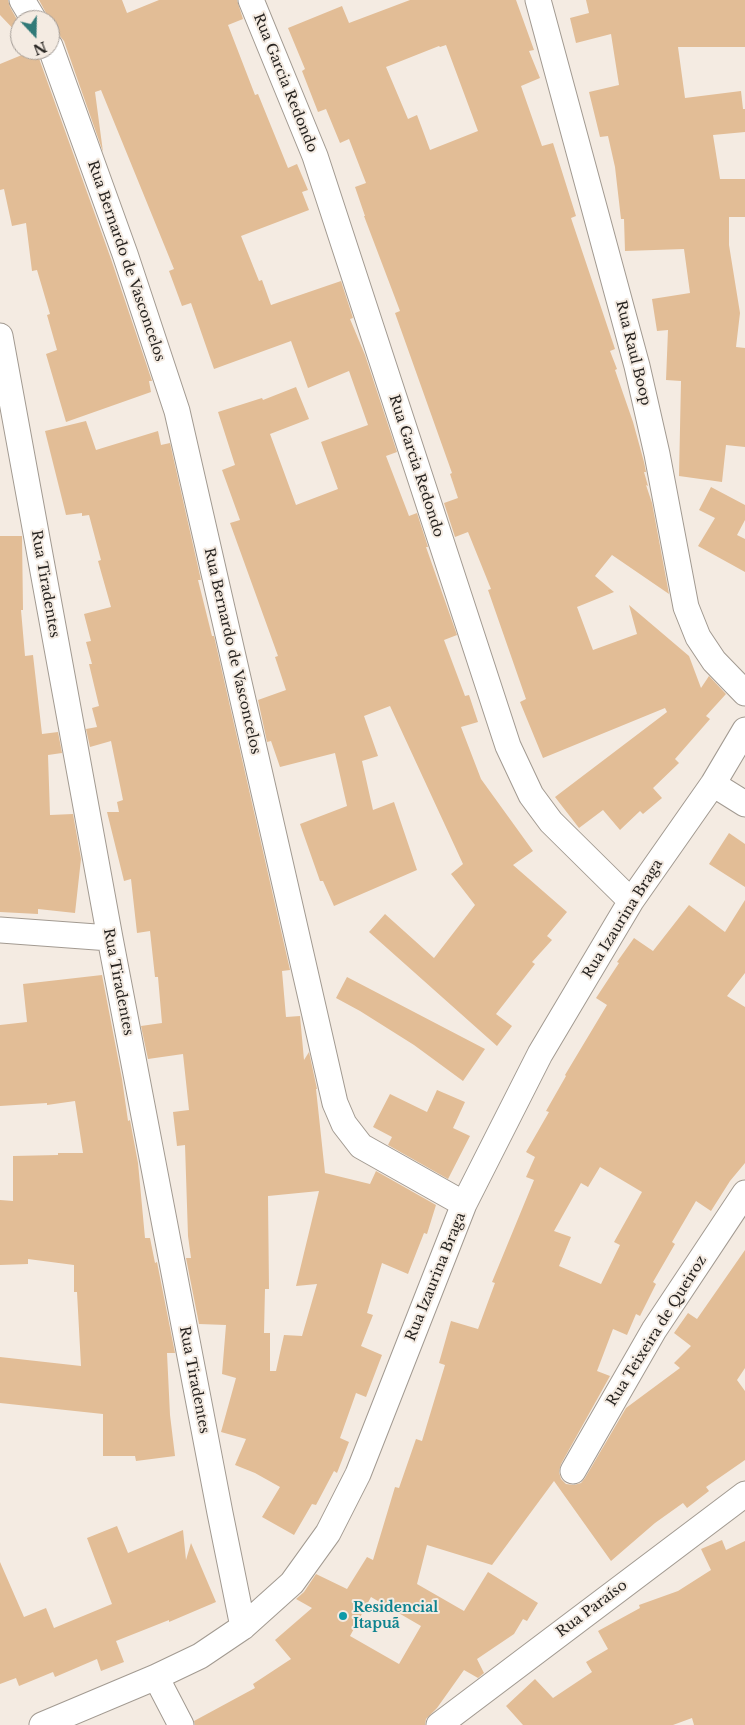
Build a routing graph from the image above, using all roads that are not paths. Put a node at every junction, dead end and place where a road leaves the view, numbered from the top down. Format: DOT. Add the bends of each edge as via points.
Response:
graph roads {
  1 [pos="251,0"];
  2 [pos="538,0"];
  3 [pos="55,60"];
  4 [pos="0,336"];
  5 [pos="745,693"];
  6 [pos="745,730"];
  7 [pos="713,784"];
  8 [pos="745,804"];
  9 [pos="631,900"];
  10 [pos="0,930"];
  11 [pos="110,938"];
  12 [pos="745,1193"];
  13 [pos="464,1204"];
  14 [pos="573,1471"];
  15 [pos="745,1494"];
  16 [pos="243,1627"];
  17 [pos="156,1677"];
  18 [pos="42,1725"];
  19 [pos="181,1725"];
  20 [pos="439,1725"];
  1 -- 9 [label="street, Rua Garcia Redondo" via="315,156 508,746 531,795 551,822"];
  2 -- 5 [label="street, Rua Raul Boop" via="638,366 686,607 698,637 714,661"];
  3 -- 13 [label="street, Rua Bernardo de Vasconcelos" via="122,244 177,411 336,1104 344,1124 361,1146"];
  4 -- 11 [label="street, Rua Tiradentes"];
  6 -- 7 [label="street, Rua Izaurina Braga"];
  7 -- 8 [label="street"];
  7 -- 9 [label="street, Rua Izaurina Braga"];
  9 -- 13 [label="street, Rua Izaurina Braga" via="540,1054"];
  10 -- 11 [label="street"];
  11 -- 16 [label="street, Rua Tiradentes"];
  12 -- 14 [label="street, Rua Teixeira de Queiroz" via="654,1330"];
  13 -- 16 [label="street, Rua Izaurina Braga" via="358,1474 328,1533 292,1583"];
  15 -- 20 [label="street, Rua Paraíso"];
  16 -- 17 [label="street, Rua Izaurina Braga" via="200,1656"];
  17 -- 18 [label="street, Rua Izaurina Braga"];
  17 -- 19 [label="street"];
}
